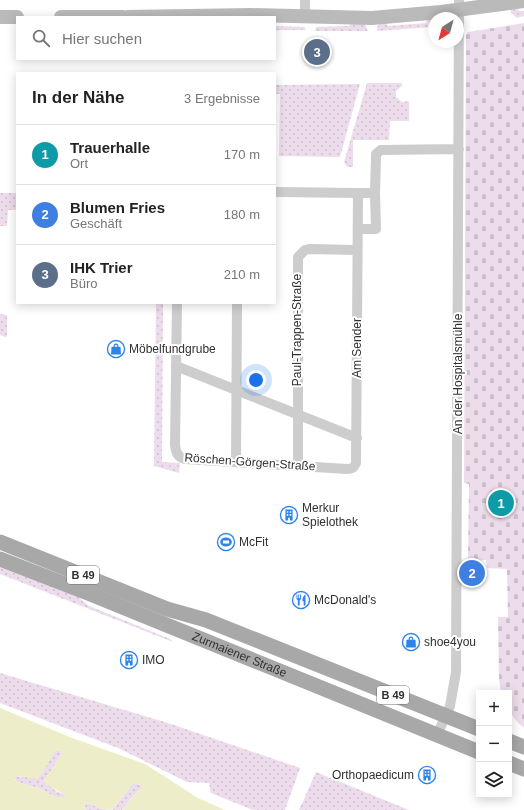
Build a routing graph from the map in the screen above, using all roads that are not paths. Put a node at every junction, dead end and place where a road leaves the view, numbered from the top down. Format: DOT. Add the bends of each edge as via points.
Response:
graph roads {
  1 [pos="305,0"];
  2 [pos="524,1"];
  3 [pos="459,5"];
  4 [pos="276,16"];
  5 [pos="305,16"];
  6 [pos="0,18"];
  7 [pos="16,18"];
  8 [pos="459,149"];
  9 [pos="276,192"];
  10 [pos="358,193"];
  11 [pos="375,193"];
  12 [pos="358,229"];
  13 [pos="357,250"];
  14 [pos="177,304"];
  15 [pos="237,304"];
  16 [pos="176,366"];
  17 [pos="236,389"];
  18 [pos="297,414"];
  19 [pos="357,438"];
  20 [pos="236,462"];
  21 [pos="298,465"];
  22 [pos="355,466"];
  23 [pos="0,542"];
  24 [pos="0,559"];
  25 [pos="446,716"];
  26 [pos="476,728"];
  27 [pos="437,735"];
  28 [pos="512,742"];
  29 [pos="524,747"];
  30 [pos="476,751"];
  31 [pos="512,764"];
  32 [pos="524,769"];
  1 -- 5 [label="street"];
  2 -- 3 [label="main road"];
  3 -- 5 [label="main road" via="413,15 372,18"];
  3 -- 8 [label="street, An der Hospitalsmühle"];
  4 -- 5 [label="main road"];
  6 -- 7 [label="main road"];
  8 -- 11 [label="street" via="381,150 376,154"];
  8 -- 25 [label="street, An der Hospitalsmühle" via="456,672"];
  9 -- 10 [label="street"];
  10 -- 11 [label="street"];
  10 -- 12 [label="street, Am Sender"];
  11 -- 12 [label="street" via="376,229"];
  12 -- 13 [label="street, Am Sender"];
  13 -- 18 [label="street, Paul-Trappen-Straße" via="309,249 298,257"];
  13 -- 19 [label="street, Am Sender"];
  14 -- 16 [label="street, Röschen-Görgen-Straße"];
  15 -- 17 [label="street"];
  16 -- 17 [label="street"];
  16 -- 20 [label="street, Röschen-Görgen-Straße" via="176,452 185,459"];
  17 -- 18 [label="street"];
  17 -- 20 [label="street"];
  18 -- 19 [label="street"];
  18 -- 21 [label="street, Paul-Trappen-Straße"];
  19 -- 22 [label="street, Am Sender"];
  20 -- 21 [label="street, Röschen-Görgen-Straße"];
  21 -- 22 [label="street, Röschen-Görgen-Straße" via="347,469"];
  23 -- 25 [label="main road, Zurmaiener Straße / B 49" via="166,609 206,620"];
  24 -- 27 [label="main road, Zurmaiener Straße / B 49"];
  25 -- 26 [label="main road, Zurmaiener Straße / B 49"];
  25 -- 27 [label="street, An der Hospitalsmühle"];
  27 -- 30 [label="main road, Zurmaiener Straße / B 49"];
  28 -- 29 [label="main road"];
  31 -- 32 [label="main road"];
}
